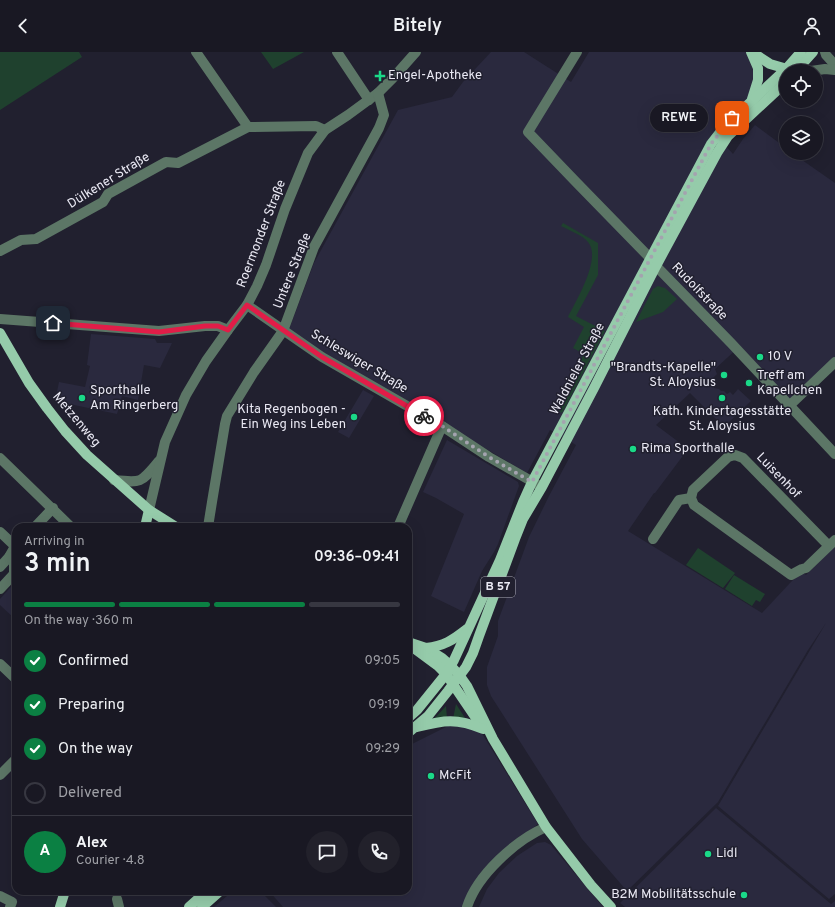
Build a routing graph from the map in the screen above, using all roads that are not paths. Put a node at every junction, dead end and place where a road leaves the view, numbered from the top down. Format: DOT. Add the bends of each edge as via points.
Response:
graph roads {
  1 [pos="196,52"];
  2 [pos="338,52"];
  3 [pos="416,52"];
  4 [pos="577,52"];
  5 [pos="751,52"];
  6 [pos="801,52"];
  7 [pos="812,52"];
  8 [pos="825,52"];
  9 [pos="795,64"];
  10 [pos="799,64"];
  11 [pos="835,65"];
  12 [pos="779,66"];
  13 [pos="823,69"];
  14 [pos="835,70"];
  15 [pos="779,80"];
  16 [pos="779,89"];
  17 [pos="378,93"];
  18 [pos="369,100"];
  19 [pos="751,101"];
  20 [pos="248,127"];
  21 [pos="325,130"];
  22 [pos="0,251"];
  23 [pos="654,262"];
  24 [pos="247,305"];
  25 [pos="0,319"];
  26 [pos="228,330"];
  27 [pos="282,331"];
  28 [pos="0,333"];
  29 [pos="835,362"];
  30 [pos="789,406"];
  31 [pos="442,426"];
  32 [pos="835,454"];
  33 [pos="0,458"];
  34 [pos="161,458"];
  35 [pos="114,480"];
  36 [pos="537,485"];
  37 [pos="691,498"];
  38 [pos="53,508"];
  39 [pos="149,510"];
  40 [pos="39,523"];
  41 [pos="67,523"];
  42 [pos="145,523"];
  43 [pos="170,523"];
  44 [pos="209,523"];
  45 [pos="400,523"];
  46 [pos="0,532"];
  47 [pos="653,539"];
  48 [pos="12,543"];
  49 [pos="832,543"];
  50 [pos="12,553"];
  51 [pos="9,557"];
  52 [pos="12,559"];
  53 [pos="0,567"];
  54 [pos="12,576"];
  55 [pos="0,589"];
  56 [pos="469,627"];
  57 [pos="412,644"];
  58 [pos="412,646"];
  59 [pos="426,648"];
  60 [pos="0,664"];
  61 [pos="448,670"];
  62 [pos="12,675"];
  63 [pos="460,676"];
  64 [pos="453,685"];
  65 [pos="412,714"];
  66 [pos="483,729"];
  67 [pos="412,730"];
  68 [pos="493,739"];
  69 [pos="12,763"];
  70 [pos="0,775"];
  71 [pos="546,827"];
  72 [pos="64,895"];
  73 [pos="202,895"];
  74 [pos="216,895"];
  75 [pos="0,896"];
  76 [pos="10,907"];
  77 [pos="60,907"];
  78 [pos="189,907"];
  79 [pos="202,907"];
  80 [pos="467,907"];
  81 [pos="611,907"];
  1 -- 20 [label="street"];
  2 -- 18 [label="street"];
  3 -- 17 [label="street, Roermonder Straße"];
  4 -- 23 [label="street, Rudolfstraße" via="528,132"];
  5 -- 12 [label="main road, B 57"];
  5 -- 19 [label="main road, B 57" via="758,68 758,80"];
  6 -- 9 [label="main road, Waldnieler Straße"];
  7 -- 10 [label="main road, Waldnieler Straße"];
  8 -- 11 [label="street"];
  13 -- 14 [label="street"];
  15 -- 19 [label="main road, Waldnieler Straße / B 57"];
  16 -- 23 [label="main road, Waldnieler Straße / B 57" via="728,136"];
  17 -- 18 [label="street, Roermonder Straße"];
  17 -- 27 [label="street, Untere Straße" via="384,115 379,128 314,247"];
  18 -- 21 [label="street, Roermonder Straße"];
  19 -- 23 [label="main road, Waldnieler Straße / B 57" via="725,126 711,144"];
  20 -- 21 [label="street, Dülkener Straße" via="316,126"];
  20 -- 22 [label="street, Dülkener Straße" via="178,163 166,162 108,194 103,202 36,239 21,240"];
  21 -- 24 [label="street, Roermonder Straße" via="308,153 266,265"];
  23 -- 30 [label="street, Rudolfstraße"];
  23 -- 36 [label="main road, Waldnieler Straße / B 57" via="594,388"];
  24 -- 26 [label="street, Roermonder Straße"];
  24 -- 27 [label="street, Schleswiger Straße"];
  25 -- 26 [label="street" via="159,332 205,326 218,326"];
  26 -- 34 [label="street, Roermonder Straße" via="186,395 165,442"];
  27 -- 31 [label="street, Schleswiger Straße"];
  27 -- 44 [label="street, Untere Straße" via="227,416"];
  28 -- 35 [label="main road, Metzenweg" via="47,408 87,455"];
  29 -- 30 [label="street"];
  30 -- 32 [label="street, Rudolfstraße"];
  31 -- 36 [label="street, Schleswiger Straße"];
  31 -- 45 [label="street"];
  33 -- 38 [label="street"];
  34 -- 35 [label="street" via="146,477 138,481"];
  34 -- 39 [label="street, Roermonder Straße"];
  35 -- 39 [label="main road, Metzenweg"];
  36 -- 56 [label="main road, Waldnieler Straße / B 57" via="523,502"];
  36 -- 63 [label="main road, Waldnieler Straße / B 57" via="532,504 520,526 473,653"];
  37 -- 47 [label="street, Luisenhof" via="679,500"];
  37 -- 49 [label="street, Luisenhof" via="694,505 791,575 806,568"];
  37 -- 49 [label="street, Luisenhof" via="693,490 728,457 735,455 743,458"];
  38 -- 40 [label="street"];
  38 -- 41 [label="street"];
  39 -- 42 [label="main road, Roermonder Straße"];
  39 -- 43 [label="main road, Metzenweg"];
  46 -- 48 [label="street"];
  50 -- 51 [label="street"];
  51 -- 52 [label="street"];
  51 -- 53 [label="street"];
  54 -- 55 [label="street"];
  56 -- 59 [label="main road" via="441,646"];
  56 -- 61 [label="main road, Waldnieler Straße / B 57"];
  57 -- 59 [label="main road"];
  58 -- 61 [label="main road"];
  59 -- 61 [label="main road" via="442,658"];
  60 -- 62 [label="street"];
  61 -- 63 [label="main road"];
  61 -- 64 [label="main road"];
  61 -- 65 [label="main road, Waldnieler Straße / B 57"];
  63 -- 64 [label="main road, Waldnieler Straße / B 57"];
  63 -- 68 [label="main road"];
  64 -- 66 [label="main road"];
  64 -- 67 [label="main road, Waldnieler Straße / B 57" via="428,716"];
  66 -- 67 [label="main road" via="460,721 450,721 432,723"];
  66 -- 68 [label="main road"];
  68 -- 71 [label="main road"];
  69 -- 70 [label="street"];
  71 -- 80 [label="street" via="524,840 494,865 484,876"];
  71 -- 81 [label="main road"];
  72 -- 77 [label="main road"];
  73 -- 78 [label="main road"];
  74 -- 79 [label="main road"];
  75 -- 76 [label="street" via="12,902"];
}
